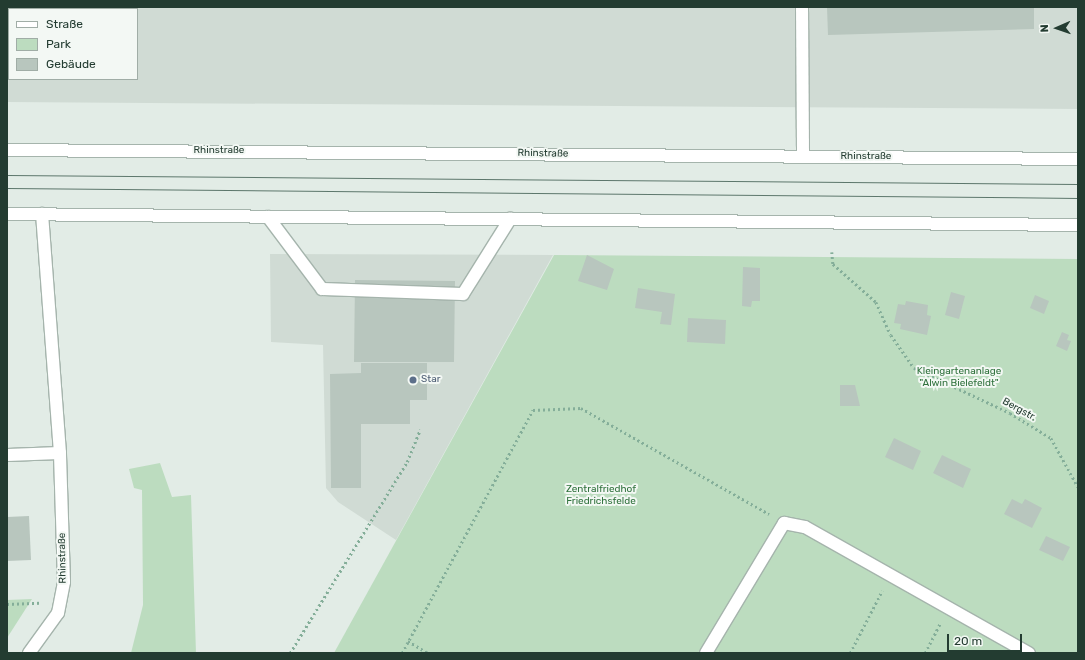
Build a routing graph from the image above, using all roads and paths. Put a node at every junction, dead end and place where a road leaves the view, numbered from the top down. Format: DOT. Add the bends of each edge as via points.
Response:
graph roads {
  1 [pos="802,7"];
  2 [pos="7,150"];
  3 [pos="803,156"];
  4 [pos="1078,158"];
  5 [pos="7,214"];
  6 [pos="42,214"];
  7 [pos="268,217"];
  8 [pos="510,219"];
  9 [pos="1078,225"];
  10 [pos="832,252"];
  11 [pos="420,430"];
  12 [pos="60,452"];
  13 [pos="7,455"];
  14 [pos="1078,487"];
  15 [pos="784,523"];
  16 [pos="889,578"];
  17 [pos="61,603"];
  18 [pos="7,604"];
  19 [pos="948,609"];
  20 [pos="408,641"];
  21 [pos="29,653"];
  22 [pos="290,653"];
  23 [pos="402,653"];
  24 [pos="428,653"];
  25 [pos="706,653"];
  26 [pos="850,653"];
  27 [pos="925,653"];
  28 [pos="1029,653"];
  1 -- 3 [label="main road"];
  2 -- 3 [label="main road, Rhinstraße"];
  3 -- 4 [label="main road, Rhinstraße"];
  5 -- 6 [label="main road"];
  6 -- 7 [label="main road"];
  6 -- 12 [label="main road, Rhinstraße"];
  7 -- 8 [label="main road"];
  7 -- 8 [label="main road" via="322,289 463,294"];
  8 -- 9 [label="main road"];
  10 -- 14 [label="path, Bergstr." via="833,264 876,302 891,335 914,368 1010,413 1051,438"];
  11 -- 22 [label="path" via="407,462"];
  12 -- 13 [label="main road"];
  12 -- 17 [label="main road, Rhinstraße" via="64,582"];
  15 -- 16 [label="main road" via="805,527"];
  15 -- 20 [label="path" via="581,408 533,410"];
  15 -- 25 [label="main road"];
  16 -- 19 [label="main road"];
  16 -- 26 [label="path"];
  17 -- 18 [label="path"];
  17 -- 21 [label="main road, Rhinstraße"];
  19 -- 27 [label="path"];
  19 -- 28 [label="main road"];
  20 -- 23 [label="path"];
  20 -- 24 [label="path"];
}
